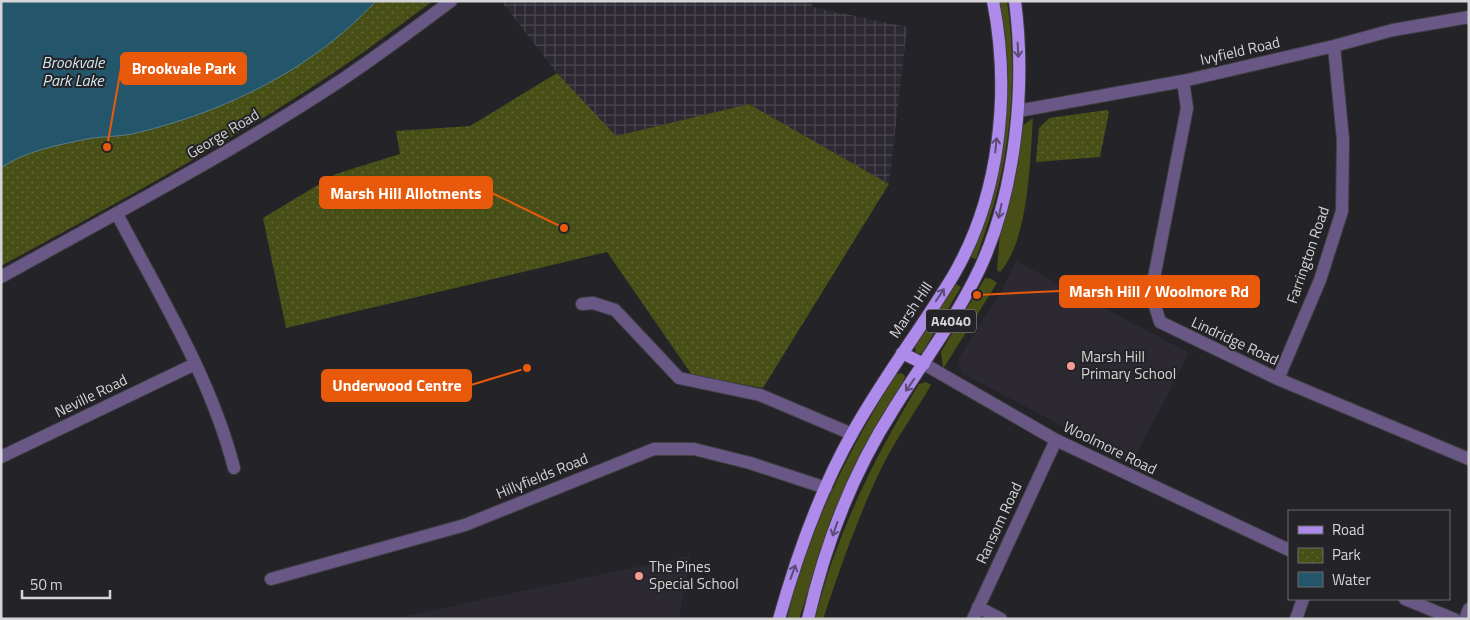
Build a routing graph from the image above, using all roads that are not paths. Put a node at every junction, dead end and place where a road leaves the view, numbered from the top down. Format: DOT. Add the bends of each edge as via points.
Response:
graph roads {
  1 [pos="451,1"];
  2 [pos="994,1"];
  3 [pos="1015,1"];
  4 [pos="1469,17"];
  5 [pos="1334,46"];
  6 [pos="1183,81"];
  7 [pos="1018,110"];
  8 [pos="117,214"];
  9 [pos="1,277"];
  10 [pos="582,304"];
  11 [pos="902,353"];
  12 [pos="195,364"];
  13 [pos="924,364"];
  14 [pos="1278,379"];
  15 [pos="852,434"];
  16 [pos="1056,440"];
  17 [pos="1,457"];
  18 [pos="1469,460"];
  19 [pos="234,468"];
  20 [pos="826,488"];
  21 [pos="1288,550"];
  22 [pos="271,579"];
  23 [pos="1304,600"];
  24 [pos="1407,600"];
  25 [pos="1469,609"];
  26 [pos="976,613"];
  27 [pos="780,619"];
  28 [pos="808,619"];
  29 [pos="1001,619"];
  30 [pos="1296,619"];
  31 [pos="1454,619"];
  32 [pos="1465,619"];
  1 -- 8 [label="street, George Road" via="298,108"];
  11 -- 2 [label="main road, Marsh Hill / A4040, one-way" via="953,276 987,195 996,153 1002,68"];
  3 -- 7 [label="main road, A4040, one-way"];
  4 -- 5 [label="street, Ivyfield Road" via="1393,30"];
  5 -- 6 [label="street, Ivyfield Road"];
  5 -- 14 [label="street, Farrington Road" via="1343,140 1342,211 1320,280"];
  6 -- 7 [label="street, Ivyfield Road"];
  6 -- 14 [label="street, Lindridge Road" via="1187,108 1152,288 1160,322"];
  7 -- 13 [label="main road, A4040, one-way" via="1011,162 997,224 964,298"];
  8 -- 9 [label="street, George Road"];
  8 -- 12 [label="street"];
  10 -- 15 [label="street" via="594,303 615,310 679,378 760,395"];
  11 -- 13 [label="main road"];
  11 -- 15 [label="main road, Marsh Hill / A4040"];
  12 -- 17 [label="street, Neville Road"];
  12 -- 19 [label="street" via="221,421"];
  13 -- 16 [label="street, Woolmore Road"];
  13 -- 28 [label="main road, A4040, one-way" via="892,410 849,492 816,583"];
  14 -- 18 [label="street, Lindridge Road"];
  15 -- 20 [label="main road, Marsh Hill / A4040"];
  16 -- 21 [label="street, Woolmore Road"];
  16 -- 26 [label="street, Ransom Road"];
  20 -- 22 [label="street, Hillyfields Road" via="694,449 654,449 465,525"];
  27 -- 20 [label="main road, Marsh Hill / A4040, one-way" via="791,577"];
  23 -- 30 [label="street"];
  24 -- 31 [label="street"];
  25 -- 32 [label="street"];
  26 -- 29 [label="street"];
}
